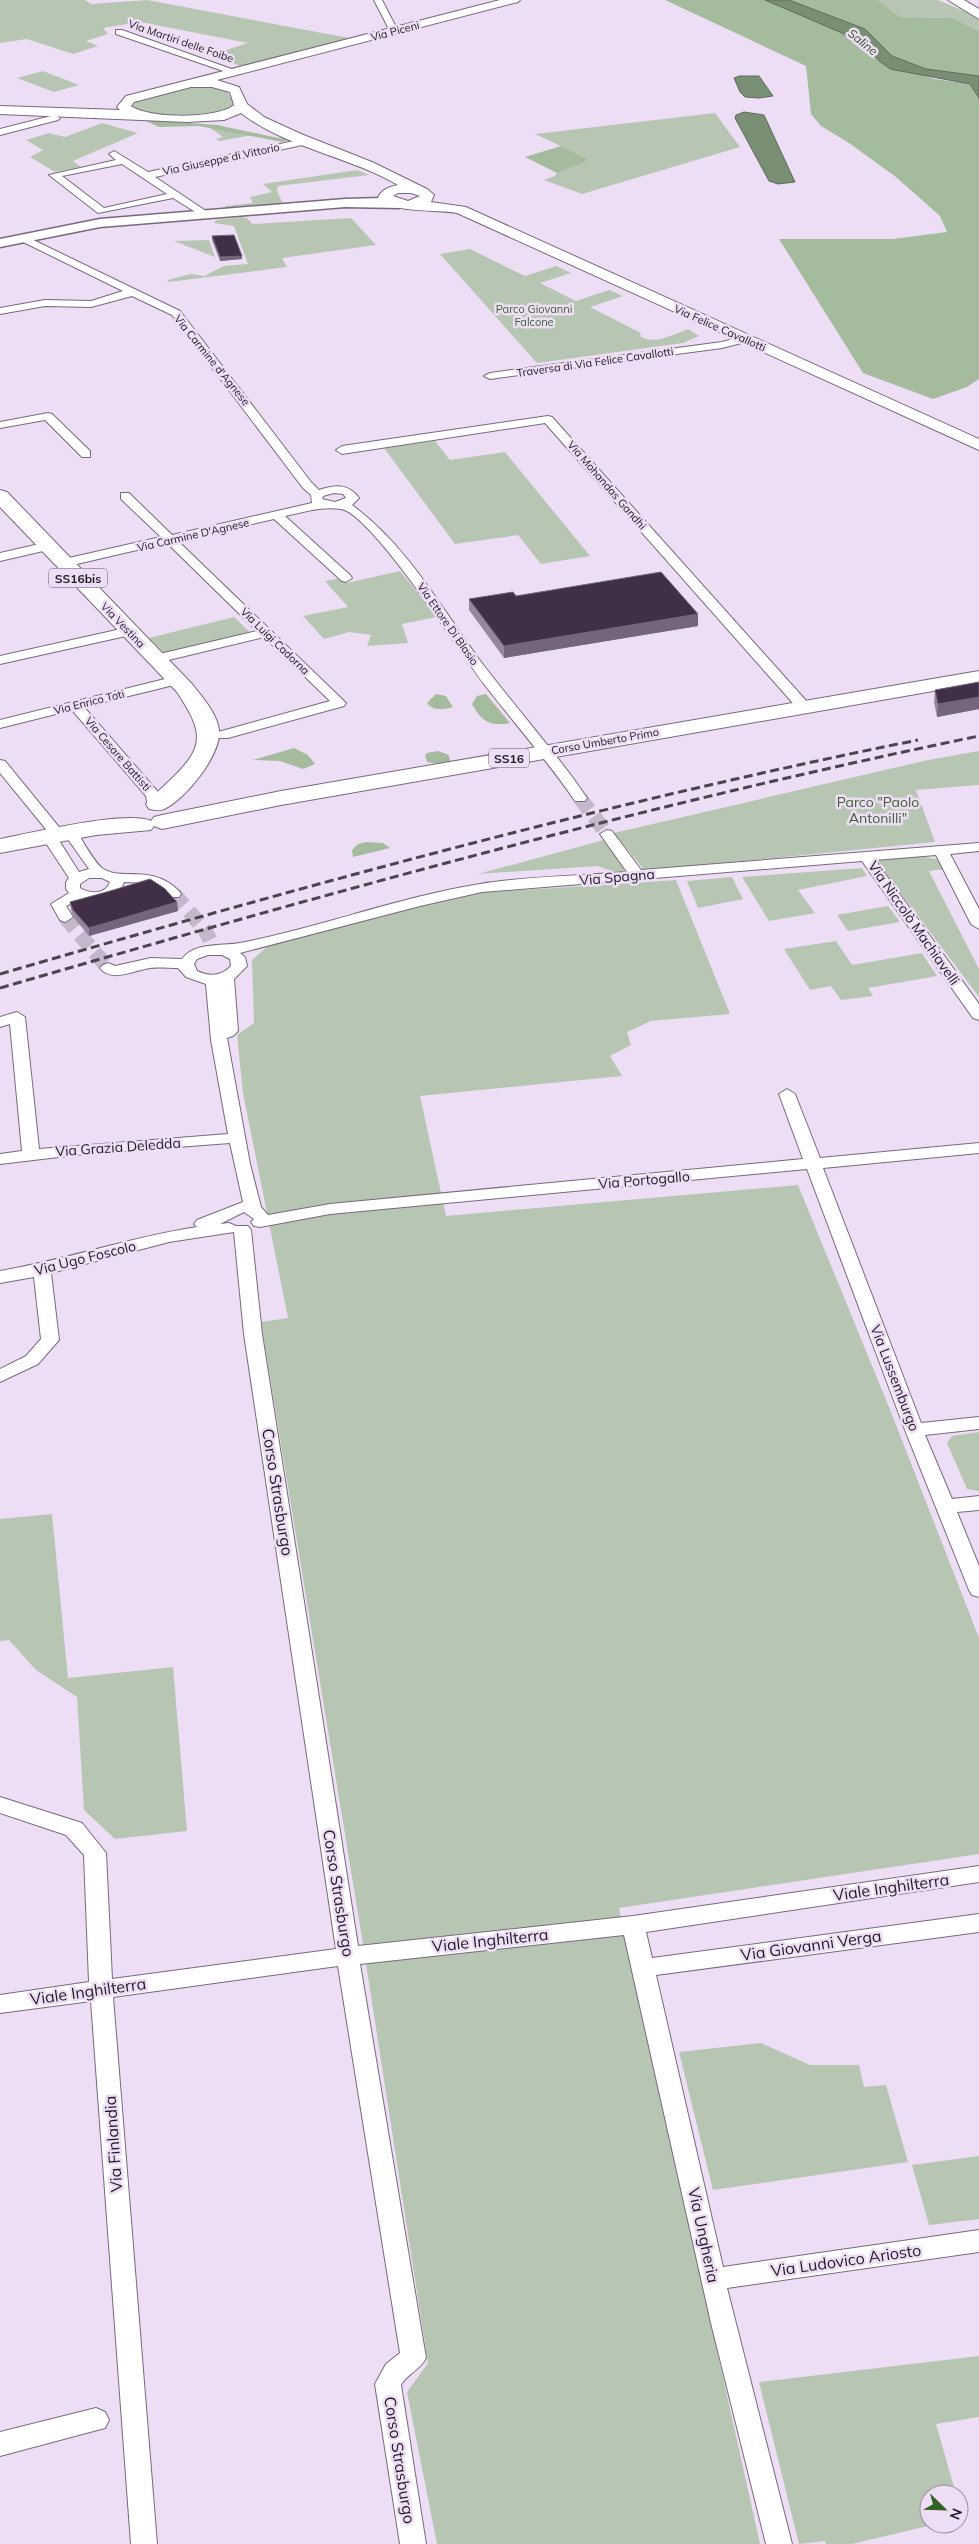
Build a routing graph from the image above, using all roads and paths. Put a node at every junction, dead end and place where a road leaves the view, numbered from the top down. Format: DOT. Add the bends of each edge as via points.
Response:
graph roads {
  1 [pos="378,0"];
  2 [pos="514,0"];
  3 [pos="942,0"];
  4 [pos="959,3"];
  5 [pos="979,15"];
  6 [pos="394,31"];
  7 [pos="119,32"];
  8 [pos="276,62"];
  9 [pos="235,72"];
  10 [pos="190,83"];
  11 [pos="235,90"];
  12 [pos="130,99"];
  13 [pos="241,106"];
  14 [pos="2,108"];
  15 [pos="60,114"];
  16 [pos="147,115"];
  17 [pos="193,118"];
  18 [pos="0,132"];
  19 [pos="297,140"];
  20 [pos="84,160"];
  21 [pos="123,161"];
  22 [pos="384,173"];
  23 [pos="144,176"];
  24 [pos="421,192"];
  25 [pos="389,193"];
  26 [pos="175,195"];
  27 [pos="345,202"];
  28 [pos="187,203"];
  29 [pos="405,204"];
  30 [pos="461,210"];
  31 [pos="205,215"];
  32 [pos="125,220"];
  33 [pos="23,238"];
  34 [pos="0,243"];
  35 [pos="133,292"];
  36 [pos="0,311"];
  37 [pos="726,331"];
  38 [pos="746,339"];
  39 [pos="700,347"];
  40 [pos="490,376"];
  41 [pos="0,425"];
  42 [pos="979,445"];
  43 [pos="342,450"];
  44 [pos="86,454"];
  45 [pos="0,496"];
  46 [pos="125,496"];
  47 [pos="319,499"];
  48 [pos="344,504"];
  49 [pos="277,515"];
  50 [pos="170,541"];
  51 [pos="48,546"];
  52 [pos="0,557"];
  53 [pos="64,563"];
  54 [pos="346,578"];
  55 [pos="130,631"];
  56 [pos="266,633"];
  57 [pos="156,659"];
  58 [pos="0,660"];
  59 [pos="979,677"];
  60 [pos="181,684"];
  61 [pos="76,706"];
  62 [pos="804,707"];
  63 [pos="0,724"];
  64 [pos="223,735"];
  65 [pos="544,752"];
  66 [pos="0,764"];
  67 [pos="195,796"];
  68 [pos="580,798"];
  69 [pos="232,808"];
  70 [pos="154,812"];
  71 [pos="607,834"];
  72 [pos="59,835"];
  73 [pos="0,846"];
  74 [pos="979,847"];
  75 [pos="941,850"];
  76 [pos="866,857"];
  77 [pos="98,872"];
  78 [pos="638,876"];
  79 [pos="76,878"];
  80 [pos="115,878"];
  81 [pos="80,894"];
  82 [pos="174,894"];
  83 [pos="65,917"];
  84 [pos="979,924"];
  85 [pos="221,949"];
  86 [pos="186,964"];
  87 [pos="108,968"];
  88 [pos="220,978"];
  89 [pos="979,1015"];
  90 [pos="0,1022"];
  91 [pos="787,1094"];
  92 [pos="237,1138"];
  93 [pos="979,1148"];
  94 [pos="31,1155"];
  95 [pos="0,1159"];
  96 [pos="242,1164"];
  97 [pos="815,1164"];
  98 [pos="256,1214"];
  99 [pos="232,1221"];
  100 [pos="42,1270"];
  101 [pos="0,1277"];
  102 [pos="0,1376"];
  103 [pos="979,1423"];
  104 [pos="914,1430"];
  105 [pos="979,1503"];
  106 [pos="946,1506"];
  107 [pos="979,1590"];
  108 [pos="0,1805"];
  109 [pos="979,1874"];
  110 [pos="979,1923"];
  111 [pos="633,1925"];
  112 [pos="349,1956"];
  113 [pos="642,1968"];
  114 [pos="101,1989"];
  115 [pos="0,2004"];
  116 [pos="979,2241"];
  117 [pos="714,2279"];
  118 [pos="96,2420"];
  119 [pos="0,2444"];
  120 [pos="144,2544"];
  121 [pos="413,2544"];
  122 [pos="779,2544"];
  1 -- 6 [label="street"];
  2 -- 6 [label="main road, Via Piceni"];
  3 -- 4 [label="main road"];
  4 -- 5 [label="main road"];
  6 -- 8 [label="main road, Via Piceni"];
  7 -- 9 [label="street, Via Martiri delle Foibe"];
  8 -- 9 [label="main road, Via Piceni"];
  8 -- 11 [label="main road, Via Piceni" via="246,76"];
  9 -- 10 [label="main road, Via Piceni"];
  10 -- 11 [label="main road" via="214,83"];
  10 -- 12 [label="main road"];
  11 -- 13 [label="main road"];
  12 -- 15 [label="main road"];
  12 -- 16 [label="main road" via="124,104 125,110"];
  13 -- 17 [label="main road" via="225,116"];
  13 -- 19 [label="main road, Via Felice Cavallotti"];
  14 -- 15 [label="main road"];
  15 -- 16 [label="main road"];
  15 -- 18 [label="street"];
  16 -- 17 [label="main road"];
  17 -- 19 [label="main road, Via Felice Cavallotti"];
  19 -- 22 [label="main road, Via Felice Cavallotti"];
  19 -- 23 [label="street, Via Giuseppe di Vittorio"];
  20 -- 21 [label="street, Via Giuseppe di Vittorio" via="112,153"];
  21 -- 23 [label="street, Via Giuseppe di Vittorio"];
  21 -- 26 [label="street, Via Giuseppe di Vittorio" via="54,175 102,211"];
  22 -- 24 [label="main road, Via Felice Cavallotti"];
  22 -- 25 [label="main road"];
  23 -- 26 [label="street, Via Giuseppe di Vittorio"];
  24 -- 25 [label="main road"];
  24 -- 29 [label="main road" via="425,201"];
  24 -- 30 [label="main road, Via Felice Cavallotti"];
  25 -- 27 [label="street"];
  25 -- 29 [label="main road" via="386,200"];
  26 -- 28 [label="street, Via Giuseppe di Vittorio"];
  27 -- 29 [label="street"];
  27 -- 31 [label="street"];
  28 -- 31 [label="street, Via Giuseppe di Vittorio"];
  28 -- 32 [label="street"];
  29 -- 30 [label="main road, Via Felice Cavallotti"];
  30 -- 37 [label="main road, Via Felice Cavallotti"];
  31 -- 32 [label="street"];
  32 -- 33 [label="street"];
  33 -- 34 [label="street"];
  33 -- 35 [label="street, Via Carmine d'Agnese"];
  35 -- 36 [label="street" via="91,304 45,302"];
  35 -- 47 [label="street, Via Carmine d'Agnese" via="176,313"];
  37 -- 38 [label="main road, Via Felice Cavallotti"];
  37 -- 39 [label="street, Traversa di Via Felice Cavallotti"];
  38 -- 39 [label="street, Traversa di Via Felice Cavallotti"];
  38 -- 42 [label="main road, Via Felice Cavallotti"];
  39 -- 40 [label="street, Traversa di Via Felice Cavallotti"];
  41 -- 44 [label="street" via="48,416"];
  43 -- 62 [label="street, Via Mohandas Gandhi" via="548,419"];
  45 -- 51 [label="main road, Via Vestina / SS16bis"];
  46 -- 50 [label="street, Via Luigi Cadorna"];
  47 -- 48 [label="street, Via Carmine D'Agnese"];
  47 -- 49 [label="street, Via Carmine D'Agnese"];
  48 -- 65 [label="street, Via Ettore Di Blasio" via="359,514 397,555"];
  49 -- 50 [label="street, Via Carmine D'Agnese"];
  49 -- 54 [label="street"];
  50 -- 53 [label="street, Via Carmine D'Agnese"];
  50 -- 56 [label="street, Via Luigi Cadorna"];
  51 -- 52 [label="street"];
  51 -- 53 [label="main road, Via Vestina / SS16bis"];
  53 -- 55 [label="main road, Via Vestina / SS16bis"];
  55 -- 57 [label="main road, Via Vestina / SS16bis"];
  55 -- 58 [label="street"];
  56 -- 57 [label="street"];
  56 -- 64 [label="street, Via Luigi Cadorna" via="339,703"];
  57 -- 60 [label="main road, Via Vestina / SS16bis"];
  59 -- 62 [label="main road, Corso Umberto Primo / SS16"];
  60 -- 61 [label="street, Via Enrico Toti"];
  60 -- 64 [label="main road, Via Vestina / SS16bis" via="210,704 221,723"];
  60 -- 70 [label="main road, Via Vestina / SS16bis" via="206,723 208,742 192,770"];
  61 -- 63 [label="street, Via Enrico Toti"];
  61 -- 70 [label="street, Via Cesare Battisti" via="153,795"];
  62 -- 65 [label="main road, Corso Umberto Primo / SS16"];
  64 -- 67 [label="main road" via="217,760"];
  65 -- 68 [label="street, Via Ettore Di Blasio"];
  65 -- 69 [label="main road, Corso Umberto Primo / SS16"];
  66 -- 72 [label="street"];
  67 -- 69 [label="main road, Corso Umberto Primo"];
  67 -- 70 [label="main road, Corso Umberto Primo"];
  69 -- 70 [label="main road, Corso Umberto Primo"];
  70 -- 72 [label="main road, Corso Umberto Primo"];
  71 -- 78 [label="street"];
  72 -- 73 [label="main road, Corso Umberto Primo"];
  72 -- 77 [label="street"];
  72 -- 79 [label="street"];
  74 -- 75 [label="street, Via Spagna"];
  75 -- 76 [label="street, Via Spagna"];
  75 -- 84 [label="street"];
  76 -- 78 [label="street, Via Spagna"];
  76 -- 89 [label="street, Via Niccolò Machiavelli"];
  77 -- 79 [label="street"];
  77 -- 80 [label="street"];
  78 -- 85 [label="street, Via Spagna" via="482,888 432,896 261,944"];
  79 -- 81 [label="street" via="72,885"];
  80 -- 81 [label="street" via="117,885 110,892 92,896"];
  80 -- 82 [label="street" via="158,881"];
  81 -- 83 [label="street" via="58,904"];
  85 -- 86 [label="street, Via Spagna" via="192,956"];
  85 -- 88 [label="street" via="239,963 236,970"];
  86 -- 87 [label="street" via="151,962 113,971"];
  86 -- 88 [label="street" via="186,969 194,976"];
  88 -- 92 [label="street, Corso Strasburgo" via="230,1031 219,1040"];
  90 -- 94 [label="street" via="17,1017"];
  91 -- 97 [label="street, Via Lussemburgo"];
  92 -- 94 [label="street, Via Grazia Deledda"];
  92 -- 96 [label="street, Corso Strasburgo"];
  93 -- 97 [label="street, Via Portogallo"];
  94 -- 95 [label="street, Via Grazia Deledda"];
  96 -- 98 [label="street, Corso Strasburgo"];
  96 -- 99 [label="street, Corso Strasburgo"];
  97 -- 98 [label="street, Via Portogallo"];
  97 -- 104 [label="street, Via Lussemburgo"];
  98 -- 99 [label="street, Via Portogallo" via="253,1228"];
  99 -- 100 [label="street, Via Ugo Foscolo"];
  99 -- 112 [label="street, Corso Strasburgo" via="244,1248 253,1334"];
  100 -- 101 [label="street, Via Ugo Foscolo"];
  100 -- 102 [label="street" via="50,1340 32,1360"];
  103 -- 104 [label="street"];
  104 -- 106 [label="street, Via Lussemburgo"];
  105 -- 106 [label="street"];
  106 -- 107 [label="street, Via Lussemburgo"];
  108 -- 114 [label="street, Via Finlandia" via="74,1829 95,1853"];
  109 -- 111 [label="street, Viale Inghilterra"];
  110 -- 113 [label="street, Via Giovanni Verga"];
  111 -- 112 [label="street, Viale Inghilterra"];
  111 -- 113 [label="street, Via Ungheria"];
  112 -- 114 [label="street, Viale Inghilterra"];
  112 -- 121 [label="street, Corso Strasburgo" via="412,2358 394,2372 388,2384"];
  113 -- 117 [label="street, Via Ungheria"];
  114 -- 115 [label="street, Viale Inghilterra"];
  114 -- 120 [label="street, Via Finlandia"];
  116 -- 117 [label="street, Via Ludovico Ariosto"];
  117 -- 122 [label="street, Via Ungheria"];
  118 -- 119 [label="street"];
}
